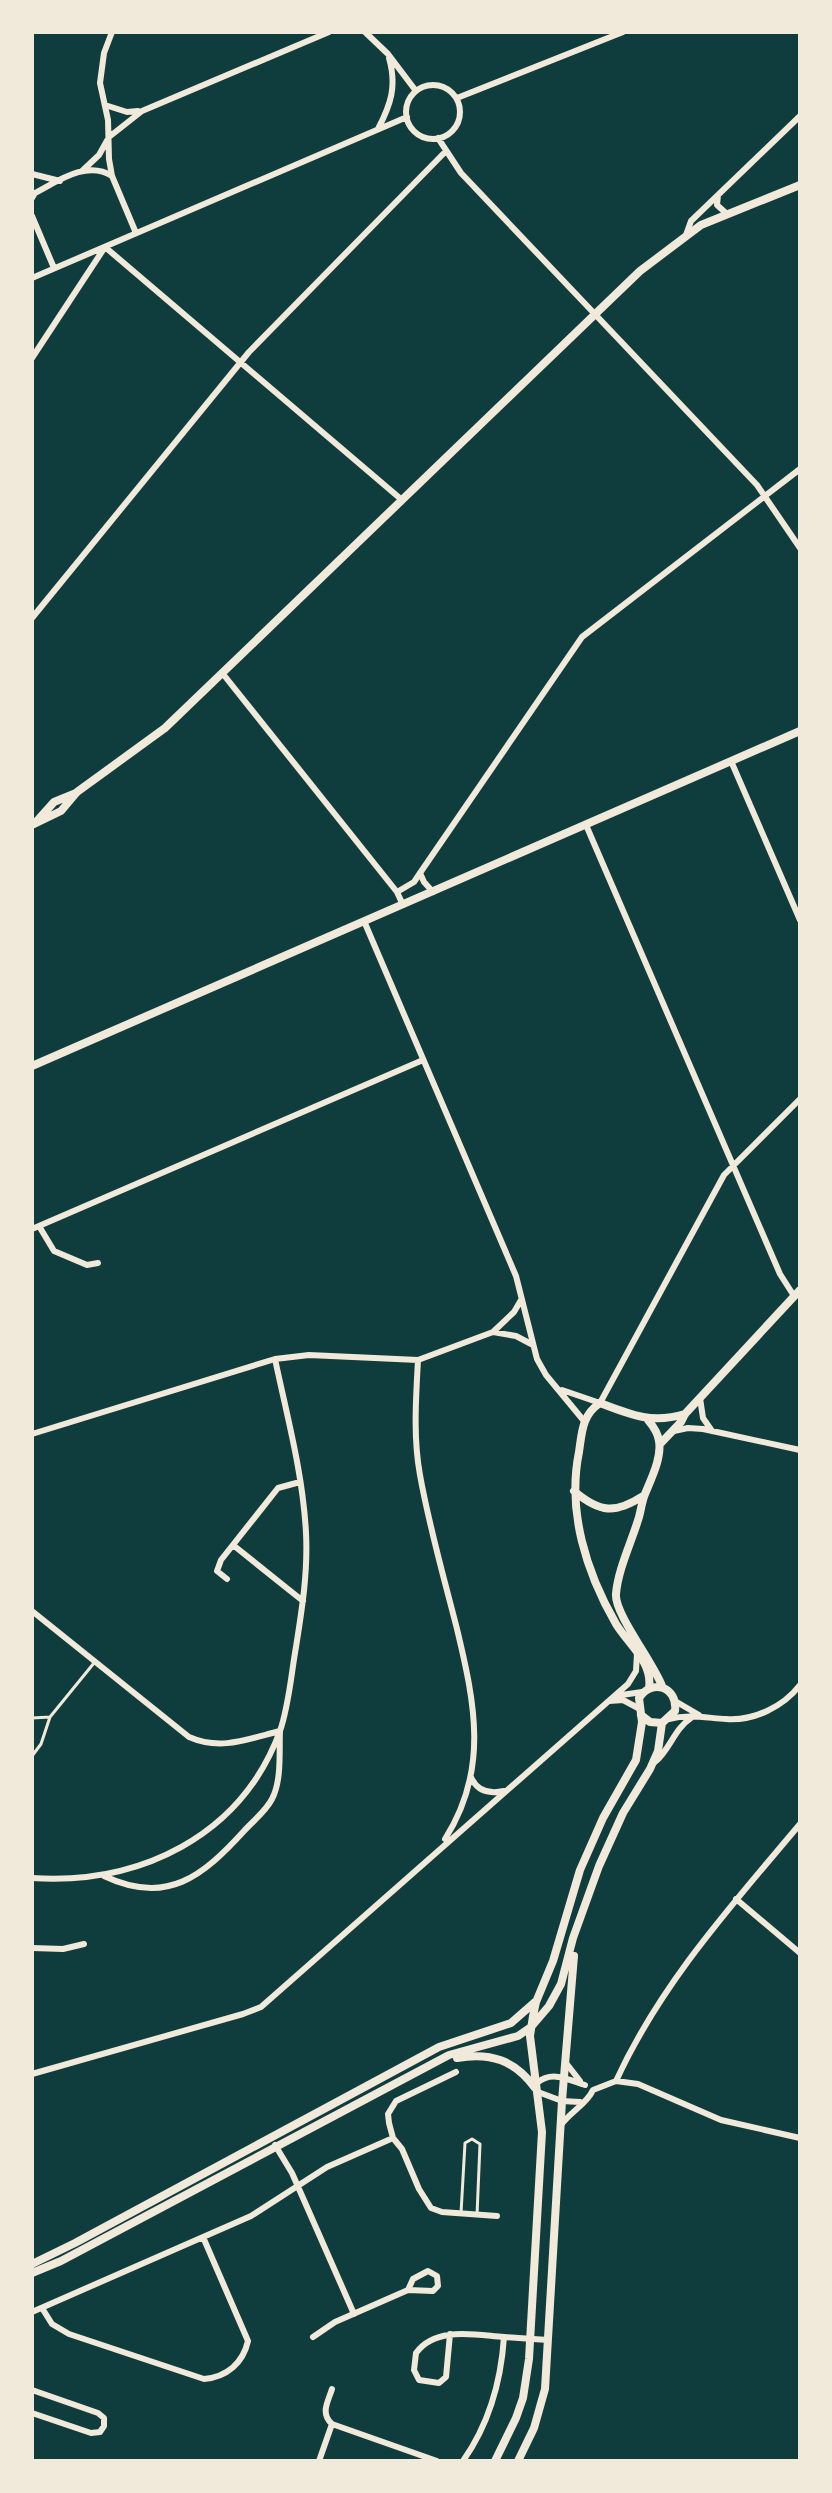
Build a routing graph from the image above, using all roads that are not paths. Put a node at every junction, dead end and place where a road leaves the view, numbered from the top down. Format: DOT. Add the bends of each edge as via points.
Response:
graph roads {
  1 [pos="112,32"];
  2 [pos="329,32"];
  3 [pos="365,32"];
  4 [pos="623,32"];
  5 [pos="311,35"];
  6 [pos="388,54"];
  7 [pos="416,91"];
  8 [pos="457,98"];
  9 [pos="105,105"];
  10 [pos="142,111"];
  11 [pos="800,116"];
  12 [pos="407,117"];
  13 [pos="378,129"];
  14 [pos="109,137"];
  15 [pos="438,138"];
  16 [pos="446,151"];
  17 [pos="82,171"];
  18 [pos="32,174"];
  19 [pos="112,176"];
  20 [pos="60,181"];
  21 [pos="800,185"];
  22 [pos="718,195"];
  23 [pos="32,198"];
  24 [pos="727,214"];
  25 [pos="32,216"];
  26 [pos="136,233"];
  27 [pos="686,235"];
  28 [pos="105,247"];
  29 [pos="54,268"];
  30 [pos="32,278"];
  31 [pos="595,315"];
  32 [pos="32,358"];
  33 [pos="240,363"];
  34 [pos="800,469"];
  35 [pos="765,495"];
  36 [pos="402,500"];
  37 [pos="800,548"];
  38 [pos="32,618"];
  39 [pos="223,674"];
  40 [pos="800,731"];
  41 [pos="731,761"];
  42 [pos="34,823"];
  43 [pos="586,825"];
  44 [pos="420,873"];
  45 [pos="397,892"];
  46 [pos="433,892"];
  47 [pos="403,905"];
  48 [pos="800,920"];
  49 [pos="364,921"];
  50 [pos="423,1060"];
  51 [pos="32,1066"];
  52 [pos="800,1099"];
  53 [pos="732,1164"];
  54 [pos="36,1227"];
  55 [pos="98,1263"];
  56 [pos="797,1293"];
  57 [pos="521,1300"];
  58 [pos="493,1332"];
  59 [pos="533,1345"];
  60 [pos="275,1359"];
  61 [pos="418,1360"];
  62 [pos="559,1389"];
  63 [pos="600,1403"];
  64 [pos="691,1410"];
  65 [pos="648,1420"];
  66 [pos="584,1421"];
  67 [pos="697,1428"];
  68 [pos="712,1431"];
  69 [pos="672,1432"];
  70 [pos="32,1434"];
  71 [pos="660,1444"];
  72 [pos="800,1450"];
  73 [pos="300,1482"];
  74 [pos="574,1491"];
  75 [pos="643,1496"];
  76 [pos="233,1545"];
  77 [pos="227,1579"];
  78 [pos="303,1601"];
  79 [pos="32,1611"];
  80 [pos="624,1628"];
  81 [pos="637,1653"];
  82 [pos="95,1662"];
  83 [pos="800,1685"];
  84 [pos="662,1686"];
  85 [pos="646,1690"];
  86 [pos="615,1696"];
  87 [pos="675,1701"];
  88 [pos="602,1704"];
  89 [pos="640,1711"];
  90 [pos="702,1716"];
  91 [pos="50,1717"];
  92 [pos="692,1717"];
  93 [pos="32,1718"];
  94 [pos="666,1721"];
  95 [pos="280,1731"];
  96 [pos="32,1756"];
  97 [pos="652,1763"];
  98 [pos="471,1777"];
  99 [pos="505,1791"];
  100 [pos="800,1824"];
  101 [pos="438,1848"];
  102 [pos="104,1875"];
  103 [pos="32,1878"];
  104 [pos="736,1899"];
  105 [pos="573,1938"];
  106 [pos="84,1944"];
  107 [pos="32,1948"];
  108 [pos="800,1953"];
  109 [pos="536,2002"];
  110 [pos="531,2027"];
  111 [pos="444,2058"];
  112 [pos="566,2063"];
  113 [pos="456,2072"];
  114 [pos="32,2074"];
  115 [pos="565,2078"];
  116 [pos="616,2081"];
  117 [pos="585,2085"];
  118 [pos="537,2087"];
  119 [pos="593,2090"];
  120 [pos="562,2101"];
  121 [pos="583,2102"];
  122 [pos="561,2125"];
  123 [pos="393,2138"];
  124 [pos="800,2138"];
  125 [pos="275,2145"];
  126 [pos="298,2187"];
  127 [pos="461,2215"];
  128 [pos="477,2215"];
  129 [pos="497,2216"];
  130 [pos="203,2237"];
  131 [pos="32,2264"];
  132 [pos="32,2273"];
  133 [pos="408,2290"];
  134 [pos="42,2308"];
  135 [pos="32,2312"];
  136 [pos="354,2314"];
  137 [pos="450,2334"];
  138 [pos="313,2337"];
  139 [pos="504,2337"];
  140 [pos="530,2338"];
  141 [pos="548,2340"];
  142 [pos="332,2389"];
  143 [pos="32,2390"];
  144 [pos="32,2413"];
  145 [pos="332,2424"];
  146 [pos="319,2461"];
  147 [pos="437,2461"];
  148 [pos="463,2461"];
  149 [pos="495,2461"];
  150 [pos="518,2461"];
  1 -- 9 [label="street" via="100,73"];
  2 -- 5 [label="street"];
  3 -- 6 [label="street"];
  4 -- 8 [label="street"];
  5 -- 10 [label="street"];
  6 -- 7 [label="street"];
  6 -- 13 [label="street" via="393,93"];
  7 -- 8 [label="street" via="442,86"];
  7 -- 12 [label="street"];
  8 -- 15 [label="street" via="458,123"];
  9 -- 10 [label="street"];
  9 -- 14 [label="street"];
  10 -- 14 [label="street"];
  11 -- 22 [label="street"];
  12 -- 13 [label="street"];
  12 -- 15 [label="street" via="415,132"];
  13 -- 26 [label="street"];
  14 -- 17 [label="street"];
  14 -- 19 [label="street"];
  15 -- 16 [label="street"];
  16 -- 31 [label="street"];
  16 -- 33 [label="street"];
  17 -- 19 [label="street"];
  17 -- 20 [label="street"];
  18 -- 20 [label="street"];
  19 -- 26 [label="street"];
  20 -- 23 [label="street"];
  21 -- 24 [label="street"];
  22 -- 24 [label="street" via="717,205"];
  22 -- 27 [label="street" via="691,221"];
  24 -- 27 [label="street"];
  25 -- 29 [label="street"];
  26 -- 28 [label="street"];
  27 -- 31 [label="street"];
  28 -- 29 [label="street"];
  28 -- 32 [label="street"];
  28 -- 33 [label="street"];
  29 -- 30 [label="street"];
  31 -- 35 [label="street"];
  31 -- 36 [label="street"];
  33 -- 36 [label="street"];
  33 -- 38 [label="street"];
  34 -- 35 [label="street"];
  35 -- 37 [label="street"];
  35 -- 44 [label="street" via="582,637"];
  36 -- 39 [label="street"];
  39 -- 42 [label="street" via="165,728 77,792 54,802"];
  39 -- 45 [label="street"];
  40 -- 41 [label="street"];
  41 -- 43 [label="street"];
  41 -- 48 [label="street"];
  43 -- 46 [label="street"];
  43 -- 53 [label="street"];
  44 -- 45 [label="street"];
  44 -- 46 [label="street"];
  45 -- 47 [label="street"];
  46 -- 47 [label="street"];
  47 -- 49 [label="street"];
  49 -- 50 [label="street"];
  49 -- 51 [label="street"];
  50 -- 54 [label="street"];
  50 -- 57 [label="street" via="516,1276"];
  52 -- 53 [label="street"];
  53 -- 56 [label="street" via="780,1274"];
  53 -- 63 [label="street"];
  54 -- 55 [label="street" via="54,1251 87,1265"];
  56 -- 64 [label="street"];
  57 -- 58 [label="street"];
  57 -- 59 [label="street"];
  58 -- 59 [label="street"];
  58 -- 61 [label="street"];
  59 -- 62 [label="street"];
  60 -- 61 [label="street" via="309,1355"];
  60 -- 70 [label="street"];
  60 -- 73 [label="street"];
  61 -- 98 [label="street" via="418,1459 472,1695"];
  62 -- 63 [label="street"];
  62 -- 66 [label="street"];
  63 -- 65 [label="street"];
  63 -- 66 [label="street"];
  64 -- 65 [label="street"];
  64 -- 67 [label="street" via="690,1423"];
  64 -- 68 [label="street"];
  64 -- 69 [label="street"];
  65 -- 71 [label="street"];
  66 -- 74 [label="street"];
  67 -- 68 [label="street"];
  67 -- 69 [label="street"];
  68 -- 72 [label="street"];
  69 -- 71 [label="street"];
  71 -- 75 [label="street"];
  73 -- 76 [label="street" via="278,1488"];
  73 -- 78 [label="street" via="306,1548"];
  74 -- 75 [label="street" via="607,1509 625,1507"];
  74 -- 80 [label="street" via="590,1572"];
  75 -- 80 [label="street" via="616,1593"];
  76 -- 77 [label="street" via="217,1568"];
  76 -- 78 [label="street"];
  78 -- 95 [label="street"];
  79 -- 82 [label="street"];
  80 -- 81 [label="street"];
  80 -- 84 [label="street"];
  81 -- 85 [label="street" via="647,1668"];
  81 -- 86 [label="street" via="633,1678"];
  82 -- 91 [label="lane"];
  82 -- 95 [label="street" via="180,1732 201,1742 227,1745"];
  83 -- 90 [label="street" via="780,1704 753,1716"];
  84 -- 85 [label="street"];
  84 -- 87 [label="street"];
  85 -- 86 [label="street"];
  85 -- 89 [label="street"];
  86 -- 88 [label="street"];
  87 -- 90 [label="street"];
  87 -- 94 [label="street" via="675,1711"];
  88 -- 89 [label="street" via="623,1700"];
  88 -- 99 [label="street"];
  89 -- 94 [label="street" via="650,1722"];
  89 -- 109 [label="street" via="636,1760 587,1853"];
  90 -- 92 [label="street"];
  91 -- 93 [label="lane"];
  91 -- 96 [label="lane"];
  92 -- 94 [label="street"];
  92 -- 97 [label="street"];
  94 -- 97 [label="street"];
  95 -- 102 [label="street" via="252,1781 212,1826 171,1854"];
  95 -- 102 [label="street" via="272,1799 212,1865 180,1883 156,1888"];
  97 -- 105 [label="street" via="610,1839"];
  98 -- 99 [label="street" via="486,1792"];
  98 -- 101 [label="street" via="462,1808"];
  99 -- 101 [label="street"];
  100 -- 104 [label="street"];
  101 -- 114 [label="street" via="261,2007"];
  102 -- 103 [label="street"];
  104 -- 108 [label="street"];
  104 -- 116 [label="street" via="665,1992"];
  105 -- 110 [label="street" via="555,1996"];
  105 -- 112 [label="street"];
  106 -- 107 [label="street"];
  109 -- 110 [label="street"];
  109 -- 131 [label="street" via="511,2023 439,2047"];
  110 -- 111 [label="street" via="508,2040"];
  110 -- 118 [label="street"];
  111 -- 118 [label="street" via="491,2057"];
  111 -- 125 [label="street"];
  112 -- 115 [label="street"];
  112 -- 117 [label="street"];
  113 -- 123 [label="street" via="396,2101 388,2119"];
  115 -- 117 [label="street"];
  115 -- 118 [label="street" via="545,2077"];
  115 -- 120 [label="street"];
  116 -- 119 [label="street"];
  116 -- 124 [label="street" via="638,2084 691,2109"];
  117 -- 119 [label="street"];
  118 -- 120 [label="street"];
  118 -- 140 [label="street" via="542,2132"];
  119 -- 121 [label="street"];
  120 -- 121 [label="street"];
  120 -- 122 [label="street"];
  121 -- 122 [label="street"];
  122 -- 141 [label="street"];
  123 -- 126 [label="street" via="327,2167"];
  123 -- 127 [label="street" via="429,2205"];
  125 -- 126 [label="street"];
  125 -- 132 [label="street"];
  126 -- 130 [label="street"];
  126 -- 136 [label="street"];
  127 -- 128 [label="street"];
  127 -- 128 [label="lane" via="465,2143 472,2139 480,2144"];
  128 -- 129 [label="street"];
  130 -- 134 [label="street"];
  130 -- 134 [label="street" via="248,2341 231,2369 213,2378 63,2332"];
  133 -- 133 [label="street" via="423,2273 437,2276 433,2291"];
  133 -- 136 [label="street"];
  134 -- 135 [label="street"];
  136 -- 138 [label="street"];
  137 -- 137 [label="street" via="416,2353 419,2380 439,2383 446,2377"];
  137 -- 139 [label="street"];
  139 -- 140 [label="street"];
  139 -- 148 [label="street" via="495,2394"];
  140 -- 141 [label="street"];
  140 -- 149 [label="street" via="523,2398"];
  141 -- 150 [label="street" via="545,2389"];
  142 -- 145 [label="street" via="325,2411"];
  143 -- 144 [label="street" via="98,2413 104,2426 91,2433"];
  145 -- 146 [label="street"];
  145 -- 147 [label="street"];
}
